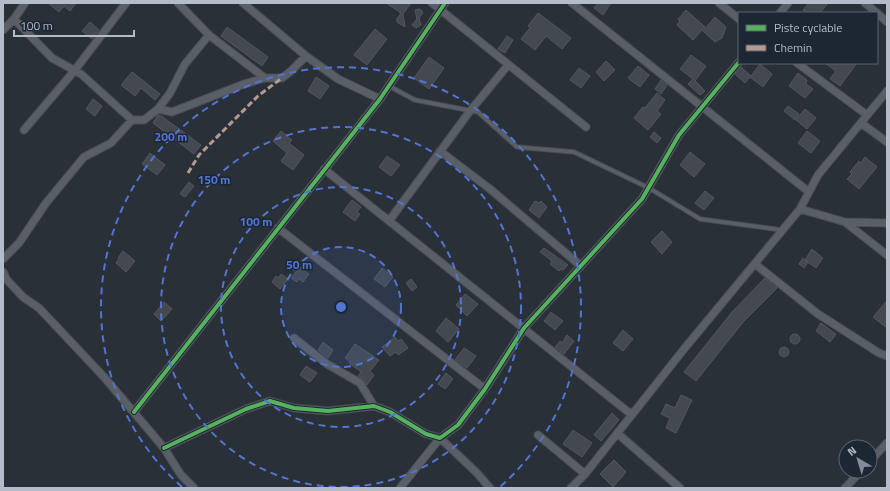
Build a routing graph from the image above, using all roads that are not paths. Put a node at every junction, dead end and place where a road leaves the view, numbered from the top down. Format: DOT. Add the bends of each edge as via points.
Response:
graph roads {
  1 [pos="25,3"];
  2 [pos="126,3"];
  3 [pos="178,3"];
  4 [pos="243,3"];
  5 [pos="432,3"];
  6 [pos="445,3"];
  7 [pos="572,3"];
  8 [pos="719,3"];
  9 [pos="788,3"];
  10 [pos="865,3"];
  11 [pos="440,9"];
  12 [pos="781,12"];
  13 [pos="876,12"];
  14 [pos="878,14"];
  15 [pos="738,18"];
  16 [pos="14,19"];
  17 [pos="887,22"];
  18 [pos="3,30"];
  19 [pos="209,35"];
  20 [pos="306,56"];
  21 [pos="738,63"];
  22 [pos="798,64"];
  23 [pos="508,65"];
  24 [pos="75,70"];
  25 [pos="265,78"];
  26 [pos="389,86"];
  27 [pos="887,91"];
  28 [pos="380,99"];
  29 [pos="701,107"];
  30 [pos="158,109"];
  31 [pos="470,111"];
  32 [pos="867,115"];
  33 [pos="132,120"];
  34 [pos="861,122"];
  35 [pos="586,127"];
  36 [pos="24,130"];
  37 [pos="887,142"];
  38 [pos="440,151"];
  39 [pos="324,169"];
  40 [pos="649,188"];
  41 [pos="809,192"];
  42 [pos="800,209"];
  43 [pos="389,221"];
  44 [pos="845,222"];
  45 [pos="887,223"];
  46 [pos="278,228"];
  47 [pos="783,230"];
  48 [pos="887,254"];
  49 [pos="3,259"];
  50 [pos="755,264"];
  51 [pos="581,266"];
  52 [pos="3,272"];
  53 [pos="524,328"];
  54 [pos="294,338"];
  55 [pos="887,356"];
  56 [pos="485,389"];
  57 [pos="374,406"];
  58 [pos="134,412"];
  59 [pos="632,415"];
  60 [pos="617,433"];
  61 [pos="538,435"];
  62 [pos="440,438"];
  63 [pos="887,443"];
  64 [pos="164,448"];
  65 [pos="878,453"];
  66 [pos="585,474"];
  67 [pos="853,479"];
  68 [pos="194,488"];
  69 [pos="400,488"];
  70 [pos="490,488"];
  71 [pos="571,488"];
  72 [pos="680,488"];
  73 [pos="845,488"];
  1 -- 16 [label="street"];
  2 -- 24 [label="street"];
  3 -- 19 [label="street"];
  4 -- 20 [label="street"];
  5 -- 11 [label="street"];
  6 -- 11 [label="street"];
  7 -- 29 [label="street"];
  8 -- 15 [label="street"];
  9 -- 12 [label="street"];
  10 -- 13 [label="street"];
  11 -- 23 [label="street"];
  11 -- 26 [label="street"];
  14 -- 17 [label="street"];
  16 -- 18 [label="street"];
  16 -- 24 [label="street" via="52,58"];
  19 -- 25 [label="street"];
  19 -- 30 [label="street" via="185,64 170,93"];
  20 -- 25 [label="street" via="282,78"];
  20 -- 28 [label="street" via="338,79"];
  21 -- 29 [label="street"];
  22 -- 32 [label="street"];
  23 -- 31 [label="street"];
  23 -- 35 [label="street"];
  24 -- 33 [label="street"];
  24 -- 36 [label="street"];
  25 -- 30 [label="street" via="172,112"];
  26 -- 28 [label="street"];
  26 -- 31 [label="lane" via="415,100"];
  27 -- 32 [label="street"];
  28 -- 39 [label="street"];
  29 -- 40 [label="street" via="679,135"];
  29 -- 41 [label="street"];
  30 -- 33 [label="street" via="144,120"];
  31 -- 38 [label="street"];
  31 -- 40 [label="lane" via="478,112 517,147 574,152"];
  32 -- 34 [label="street"];
  33 -- 49 [label="street" via="111,143 84,157 46,203 19,243"];
  34 -- 37 [label="street"];
  34 -- 41 [label="street" via="818,175"];
  38 -- 43 [label="street"];
  38 -- 51 [label="street" via="490,189"];
  39 -- 43 [label="street"];
  39 -- 46 [label="street"];
  40 -- 47 [label="lane" via="700,219"];
  40 -- 51 [label="street"];
  41 -- 42 [label="street"];
  42 -- 44 [label="street"];
  42 -- 47 [label="street"];
  43 -- 53 [label="street"];
  44 -- 45 [label="street"];
  44 -- 48 [label="street"];
  46 -- 56 [label="street"];
  46 -- 58 [label="street"];
  47 -- 50 [label="street"];
  50 -- 55 [label="street" via="818,314 878,353"];
  50 -- 59 [label="street"];
  51 -- 53 [label="street"];
  52 -- 58 [label="street" via="7,280 23,297 39,308"];
  53 -- 56 [label="street"];
  53 -- 59 [label="street"];
  54 -- 57 [label="street" via="327,364 360,383"];
  56 -- 62 [label="street" via="458,424"];
  57 -- 62 [label="street" via="390,412 426,434"];
  57 -- 64 [label="street" via="328,411 294,408 270,401 246,408"];
  58 -- 64 [label="street"];
  59 -- 60 [label="street"];
  60 -- 66 [label="street"];
  60 -- 72 [label="street"];
  61 -- 66 [label="street"];
  62 -- 69 [label="street"];
  62 -- 70 [label="street"];
  63 -- 65 [label="street"];
  64 -- 68 [label="street" via="181,475"];
  66 -- 71 [label="street"];
  67 -- 73 [label="street"];
}
